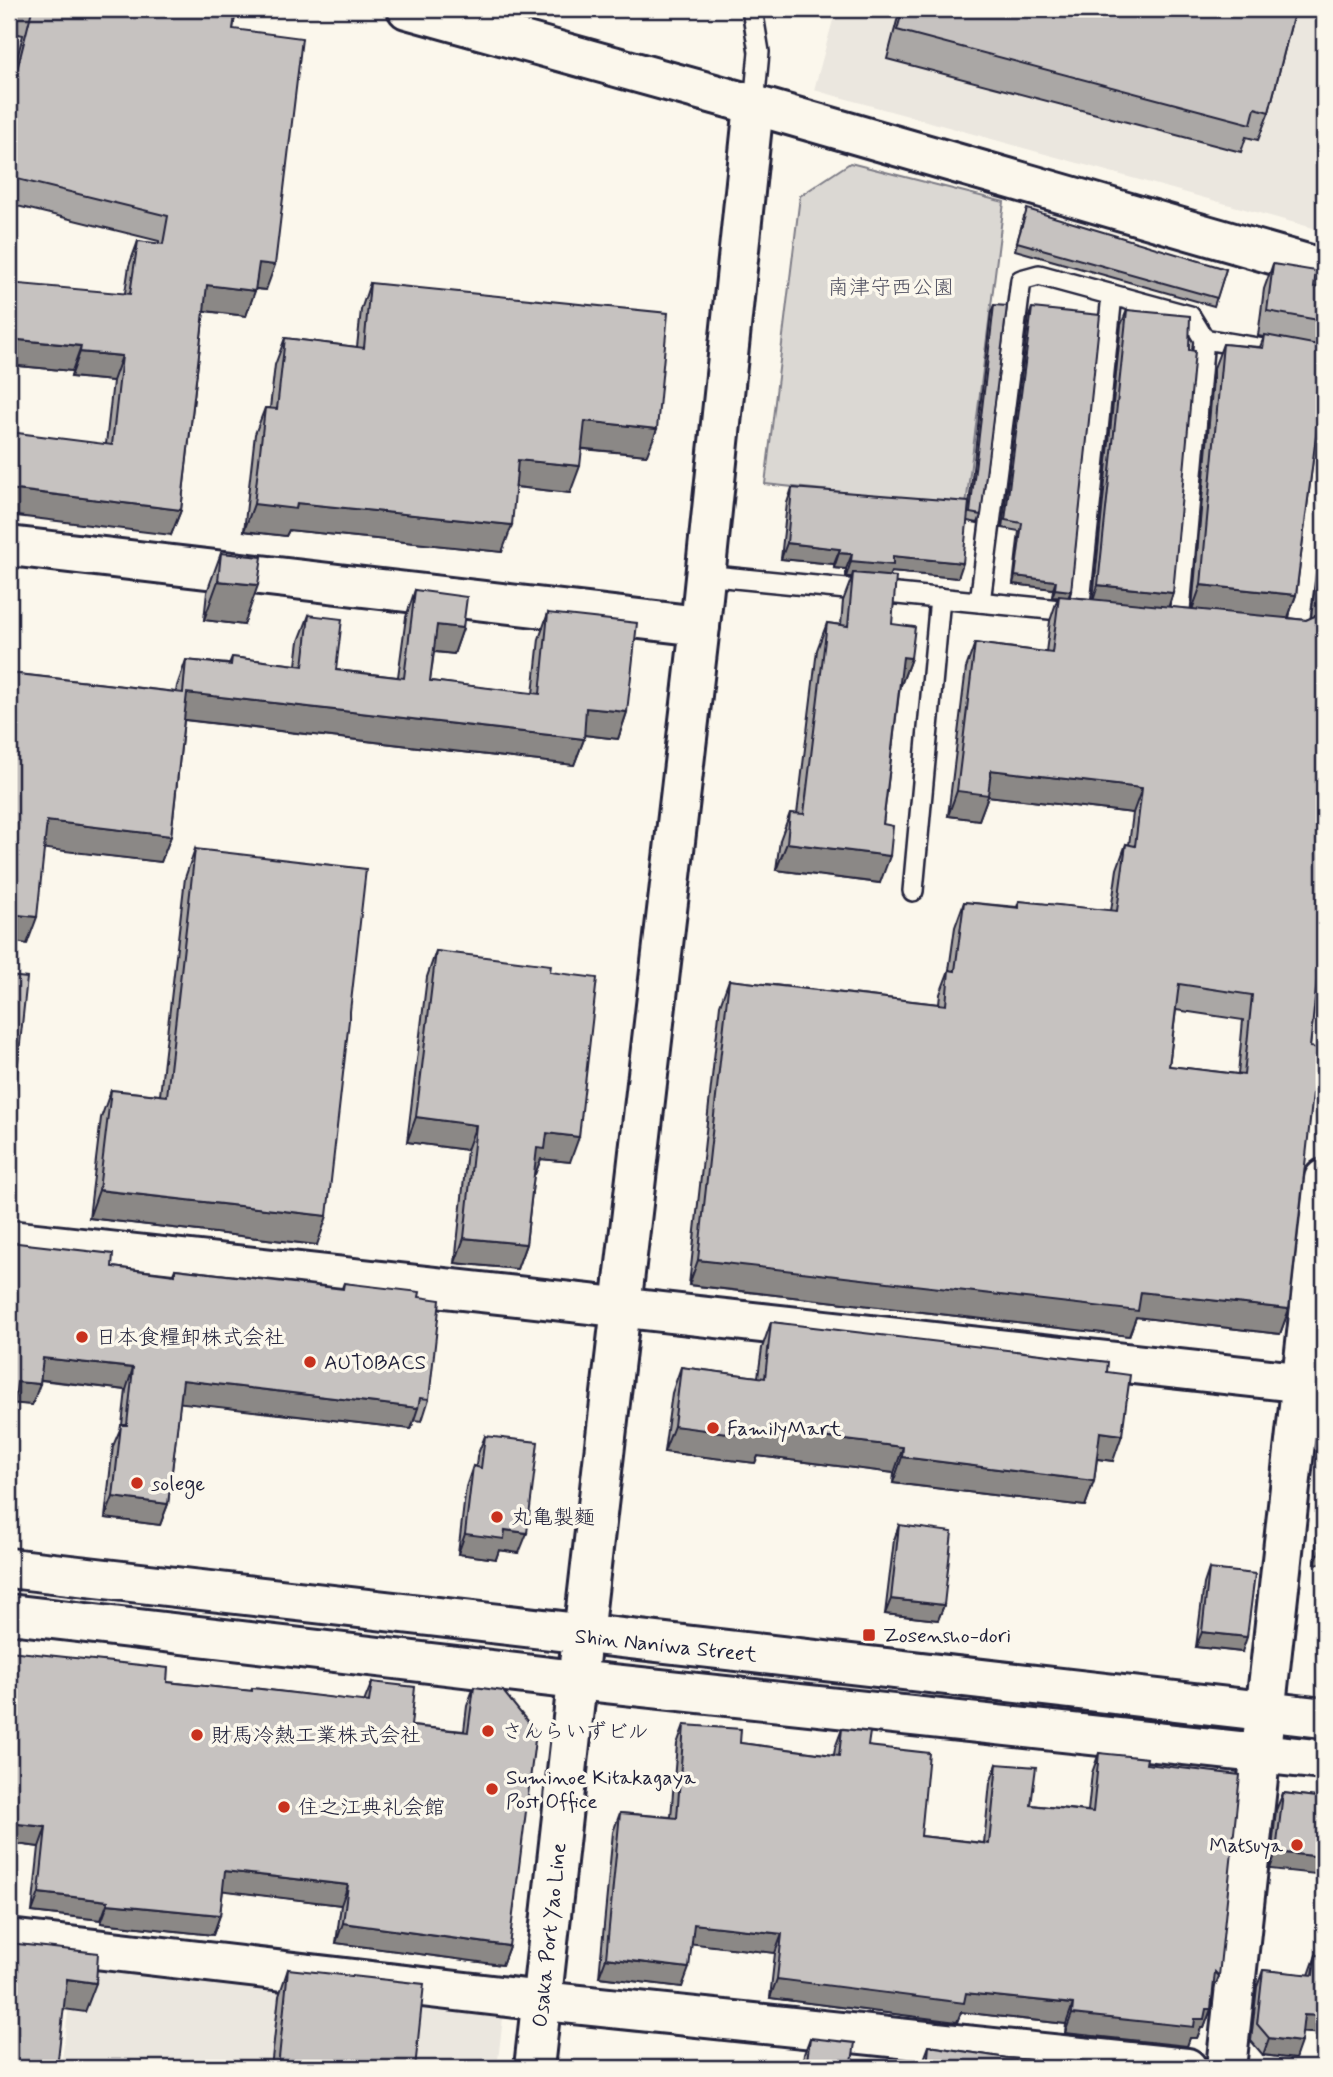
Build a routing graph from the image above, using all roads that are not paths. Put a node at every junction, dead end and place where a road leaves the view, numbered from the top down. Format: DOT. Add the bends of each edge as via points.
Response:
graph roads {
  1 [pos="407,9"];
  2 [pos="752,9"];
  3 [pos="754,105"];
  4 [pos="1324,269"];
  5 [pos="1112,295"];
  6 [pos="1204,339"];
  7 [pos="1283,352"];
  8 [pos="1324,422"];
  9 [pos="9,547"];
  10 [pos="704,575"];
  11 [pos="940,598"];
  12 [pos="980,602"];
  13 [pos="1079,611"];
  14 [pos="1104,614"];
  15 [pos="1154,619"];
  16 [pos="699,626"];
  17 [pos="1272,630"];
  18 [pos="913,891"];
  19 [pos="1324,1179"];
  20 [pos="9,1240"];
  21 [pos="621,1306"];
  22 [pos="1313,1384"];
  23 [pos="9,1568"];
  24 [pos="9,1614"];
  25 [pos="583,1635"];
  26 [pos="576,1680"];
  27 [pos="1263,1711"];
  28 [pos="1324,1718"];
  29 [pos="1260,1753"];
  30 [pos="1324,1760"];
  31 [pos="9,1939"];
  32 [pos="543,2001"];
  33 [pos="534,2068"];
  34 [pos="1187,2068"];
  35 [pos="1226,2068"];
  1 -- 3 [label="street"];
  2 -- 3 [label="lane" via="758,52"];
  3 -- 4 [label="street"];
  3 -- 10 [label="street, Osaka Port Yao Line"];
  5 -- 6 [label="lane" via="1190,316"];
  5 -- 12 [label="lane" via="1039,275 1021,280"];
  5 -- 13 [label="lane"];
  6 -- 7 [label="lane"];
  6 -- 15 [label="lane" via="1185,622"];
  8 -- 17 [label="lane" via="1298,633"];
  9 -- 16 [label="street"];
  10 -- 11 [label="lane"];
  10 -- 16 [label="street, Osaka Port Yao Line"];
  11 -- 12 [label="lane"];
  11 -- 18 [label="lane"];
  12 -- 13 [label="lane"];
  13 -- 14 [label="lane"];
  16 -- 21 [label="street, Osaka Port Yao Line"];
  19 -- 22 [label="street"];
  20 -- 21 [label="street"];
  21 -- 22 [label="street"];
  21 -- 25 [label="street, Osaka Port Yao Line"];
  22 -- 27 [label="street"];
  23 -- 25 [label="street, Shin Naniwa Street"];
  24 -- 26 [label="street, Shin Naniwa Street"];
  25 -- 26 [label="street, Osaka Port Yao Line"];
  25 -- 27 [label="street, Shin Naniwa Street"];
  26 -- 29 [label="street, Shin Naniwa Street"];
  26 -- 32 [label="street, Osaka Port Yao Line"];
  27 -- 28 [label="street, Shin Naniwa Street"];
  27 -- 29 [label="street"];
  29 -- 30 [label="street, Shin Naniwa Street"];
  29 -- 35 [label="street"];
  31 -- 32 [label="street"];
  32 -- 33 [label="street, Osaka Port Yao Line"];
  32 -- 34 [label="street"];
}
